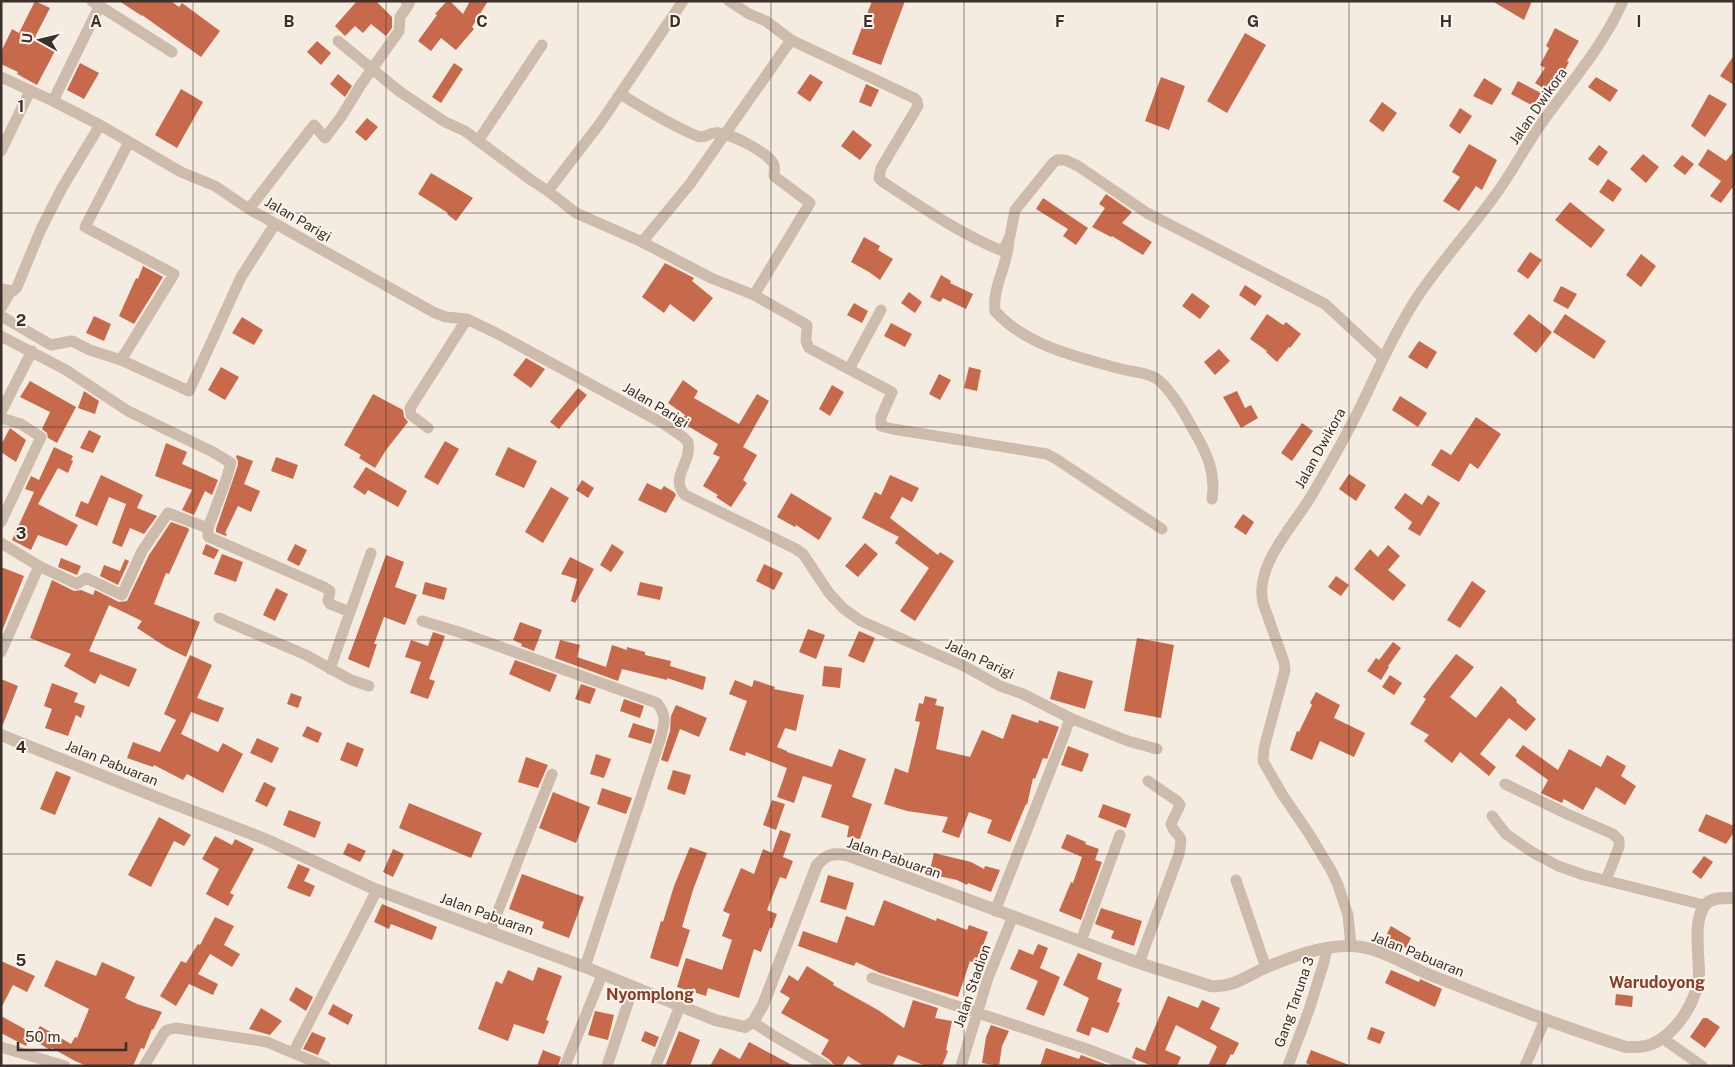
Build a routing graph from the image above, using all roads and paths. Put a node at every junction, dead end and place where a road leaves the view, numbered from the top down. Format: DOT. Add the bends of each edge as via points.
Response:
graph roads {
  1 [pos="406,1"];
  2 [pos="683,1"];
  3 [pos="729,1"];
  4 [pos="1623,1"];
  5 [pos="96,3"];
  6 [pos="791,40"];
  7 [pos="338,41"];
  8 [pos="542,45"];
  9 [pos="172,52"];
  10 [pos="372,69"];
  11 [pos="1,77"];
  12 [pos="30,91"];
  13 [pos="620,94"];
  14 [pos="53,100"];
  15 [pos="100,125"];
  16 [pos="726,133"];
  17 [pos="478,141"];
  18 [pos="129,142"];
  19 [pos="1,151"];
  20 [pos="548,191"];
  21 [pos="249,209"];
  22 [pos="275,224"];
  23 [pos="1010,236"];
  24 [pos="642,242"];
  25 [pos="6,290"];
  26 [pos="754,295"];
  27 [pos="1,308"];
  28 [pos="882,310"];
  29 [pos="1,316"];
  30 [pos="467,319"];
  31 [pos="1,336"];
  32 [pos="32,351"];
  33 [pos="1382,357"];
  34 [pos="121,360"];
  35 [pos="849,369"];
  36 [pos="1,412"];
  37 [pos="1,418"];
  38 [pos="428,428"];
  39 [pos="1212,499"];
  40 [pos="1,522"];
  41 [pos="208,528"];
  42 [pos="1162,529"];
  43 [pos="1,543"];
  44 [pos="371,553"];
  45 [pos="39,566"];
  46 [pos="350,612"];
  47 [pos="219,618"];
  48 [pos="422,621"];
  49 [pos="1,652"];
  50 [pos="330,669"];
  51 [pos="370,686"];
  52 [pos="1068,724"];
  53 [pos="1,735"];
  54 [pos="1157,749"];
  55 [pos="552,774"];
  56 [pos="1148,781"];
  57 [pos="1505,784"];
  58 [pos="1492,816"];
  59 [pos="1120,835"];
  60 [pos="1236,880"];
  61 [pos="1606,880"];
  62 [pos="377,890"];
  63 [pos="1734,898"];
  64 [pos="1704,905"];
  65 [pos="995,911"];
  66 [pos="1013,916"];
  67 [pos="490,931"];
  68 [pos="1081,941"];
  69 [pos="1351,946"];
  70 [pos="1327,948"];
  71 [pos="1138,963"];
  72 [pos="585,967"];
  73 [pos="1266,968"];
  74 [pos="602,975"];
  75 [pos="872,978"];
  76 [pos="633,988"];
  77 [pos="680,1006"];
  78 [pos="977,1013"];
  79 [pos="1545,1020"];
  80 [pos="753,1022"];
  81 [pos="1662,1038"];
  82 [pos="1,1047"];
  83 [pos="293,1052"];
  84 [pos="31,1061"];
  85 [pos="1105,1061"];
  86 [pos="656,1065"];
  87 [pos="65,1066"];
  88 [pos="144,1066"];
  89 [pos="325,1066"];
  90 [pos="565,1066"];
  91 [pos="607,1066"];
  92 [pos="826,1066"];
  93 [pos="961,1066"];
  94 [pos="1131,1066"];
  95 [pos="1288,1066"];
  96 [pos="1525,1066"];
  97 [pos="1702,1066"];
  1 -- 10 [label="street" via="409,4 400,17 398,31"];
  2 -- 13 [label="street"];
  3 -- 6 [label="street" via="766,21"];
  4 -- 33 [label="street, Jalan Dwikora" via="1600,43 1542,123 1495,196 1416,300"];
  5 -- 9 [label="street"];
  5 -- 14 [label="street"];
  6 -- 16 [label="street"];
  6 -- 23 [label="street" via="917,101 913,117 881,168 882,182 988,245 1002,250"];
  7 -- 10 [label="street"];
  8 -- 17 [label="street"];
  10 -- 17 [label="street" via="425,109"];
  10 -- 21 [label="street" via="325,138 314,125"];
  11 -- 12 [label="street, Jalan Parigi"];
  12 -- 14 [label="street, Jalan Parigi"];
  12 -- 19 [label="street"];
  13 -- 16 [label="street" via="671,124 699,136"];
  13 -- 20 [label="street"];
  14 -- 15 [label="street, Jalan Parigi"];
  15 -- 18 [label="street, Jalan Parigi"];
  15 -- 25 [label="street" via="41,228 17,287 13,291"];
  16 -- 24 [label="street" via="690,184"];
  16 -- 26 [label="street" via="770,159 775,166 774,176 810,203"];
  17 -- 20 [label="street"];
  18 -- 21 [label="street, Jalan Parigi" via="181,172 215,186"];
  18 -- 34 [label="street" via="85,227 174,274"];
  20 -- 24 [label="street" via="576,213"];
  21 -- 22 [label="street, Jalan Parigi"];
  22 -- 30 [label="street, Jalan Parigi" via="435,313"];
  22 -- 34 [label="street" via="241,277 189,391"];
  23 -- 33 [label="street" via="1015,210 1057,160 1066,160 1147,213 1325,304"];
  23 -- 39 [label="street" via="996,291 995,312 1024,335 1058,351 1144,374 1164,385 1206,451 1214,486"];
  24 -- 26 [label="street" via="711,278"];
  25 -- 27 [label="street"];
  26 -- 35 [label="street" via="806,324 806,340 810,348"];
  28 -- 35 [label="street"];
  29 -- 34 [label="street" via="51,345 72,341"];
  30 -- 38 [label="street" via="410,408 411,414"];
  30 -- 52 [label="street, Jalan Parigi" via="683,436 689,448 678,482 679,489 685,495 803,554 829,593 861,621 1023,694"];
  31 -- 32 [label="street"];
  32 -- 36 [label="street"];
  32 -- 41 [label="street" via="128,411 230,463"];
  33 -- 69 [label="street, Jalan Dwikora" via="1313,495 1265,570 1261,594 1285,670 1263,761 1331,870 1348,915"];
  35 -- 42 [label="street" via="892,392 881,417 881,426 1047,454"];
  37 -- 40 [label="street" via="21,424 41,437"];
  41 -- 45 [label="street" via="168,513 142,551 122,595 86,578 77,584"];
  41 -- 46 [label="street" via="209,537 324,587 330,591 330,604"];
  43 -- 45 [label="street"];
  44 -- 46 [label="street"];
  45 -- 49 [label="street"];
  46 -- 50 [label="street"];
  47 -- 50 [label="street" via="306,655"];
  48 -- 72 [label="street" via="657,703 663,711 665,722 660,740"];
  50 -- 51 [label="street"];
  52 -- 54 [label="street"];
  52 -- 65 [label="street"];
  53 -- 62 [label="street, Jalan Pabuaran" via="265,838"];
  55 -- 67 [label="street"];
  56 -- 71 [label="street" via="1180,805 1171,824 1182,840"];
  57 -- 61 [label="street" via="1613,834 1619,840 1619,847"];
  58 -- 61 [label="street" via="1506,834 1532,852 1558,866"];
  59 -- 68 [label="street"];
  60 -- 73 [label="street"];
  61 -- 64 [label="street"];
  62 -- 67 [label="street, Jalan Pabuaran"];
  62 -- 83 [label="street"];
  63 -- 64 [label="street" via="1712,900"];
  64 -- 81 [label="street, Jalan Pabuaran" via="1698,929 1698,986 1689,1007"];
  65 -- 66 [label="street, Jalan Pabuaran"];
  65 -- 80 [label="street, Jalan Pabuaran" via="846,855 824,857 817,864"];
  66 -- 68 [label="street, Jalan Pabuaran"];
  66 -- 78 [label="street, Jalan Stadion"];
  67 -- 72 [label="street, Jalan Pabuaran"];
  68 -- 71 [label="street, Jalan Pabuaran"];
  69 -- 70 [label="street, Jalan Pabuaran"];
  69 -- 79 [label="street, Jalan Pabuaran" via="1373,949"];
  70 -- 73 [label="street, Jalan Pabuaran"];
  70 -- 95 [label="street, Gang Taruna 3"];
  71 -- 73 [label="street, Jalan Pabuaran" via="1190,981 1221,987"];
  72 -- 74 [label="street, Jalan Pabuaran"];
  74 -- 76 [label="street, Jalan Pabuaran"];
  74 -- 90 [label="street"];
  75 -- 78 [label="street"];
  76 -- 77 [label="street, Jalan Pabuaran"];
  76 -- 91 [label="street"];
  77 -- 80 [label="street, Jalan Pabuaran" via="715,1020 745,1027"];
  77 -- 86 [label="street"];
  78 -- 85 [label="street"];
  78 -- 93 [label="street, Jalan Stadion"];
  79 -- 81 [label="street, Jalan Pabuaran" via="1626,1047 1641,1047"];
  79 -- 96 [label="street"];
  80 -- 92 [label="street"];
  81 -- 97 [label="street"];
  82 -- 84 [label="street"];
  83 -- 88 [label="street" via="267,1042 176,1028 164,1033"];
  83 -- 89 [label="street"];
  84 -- 87 [label="street"];
  85 -- 94 [label="street"];
}
